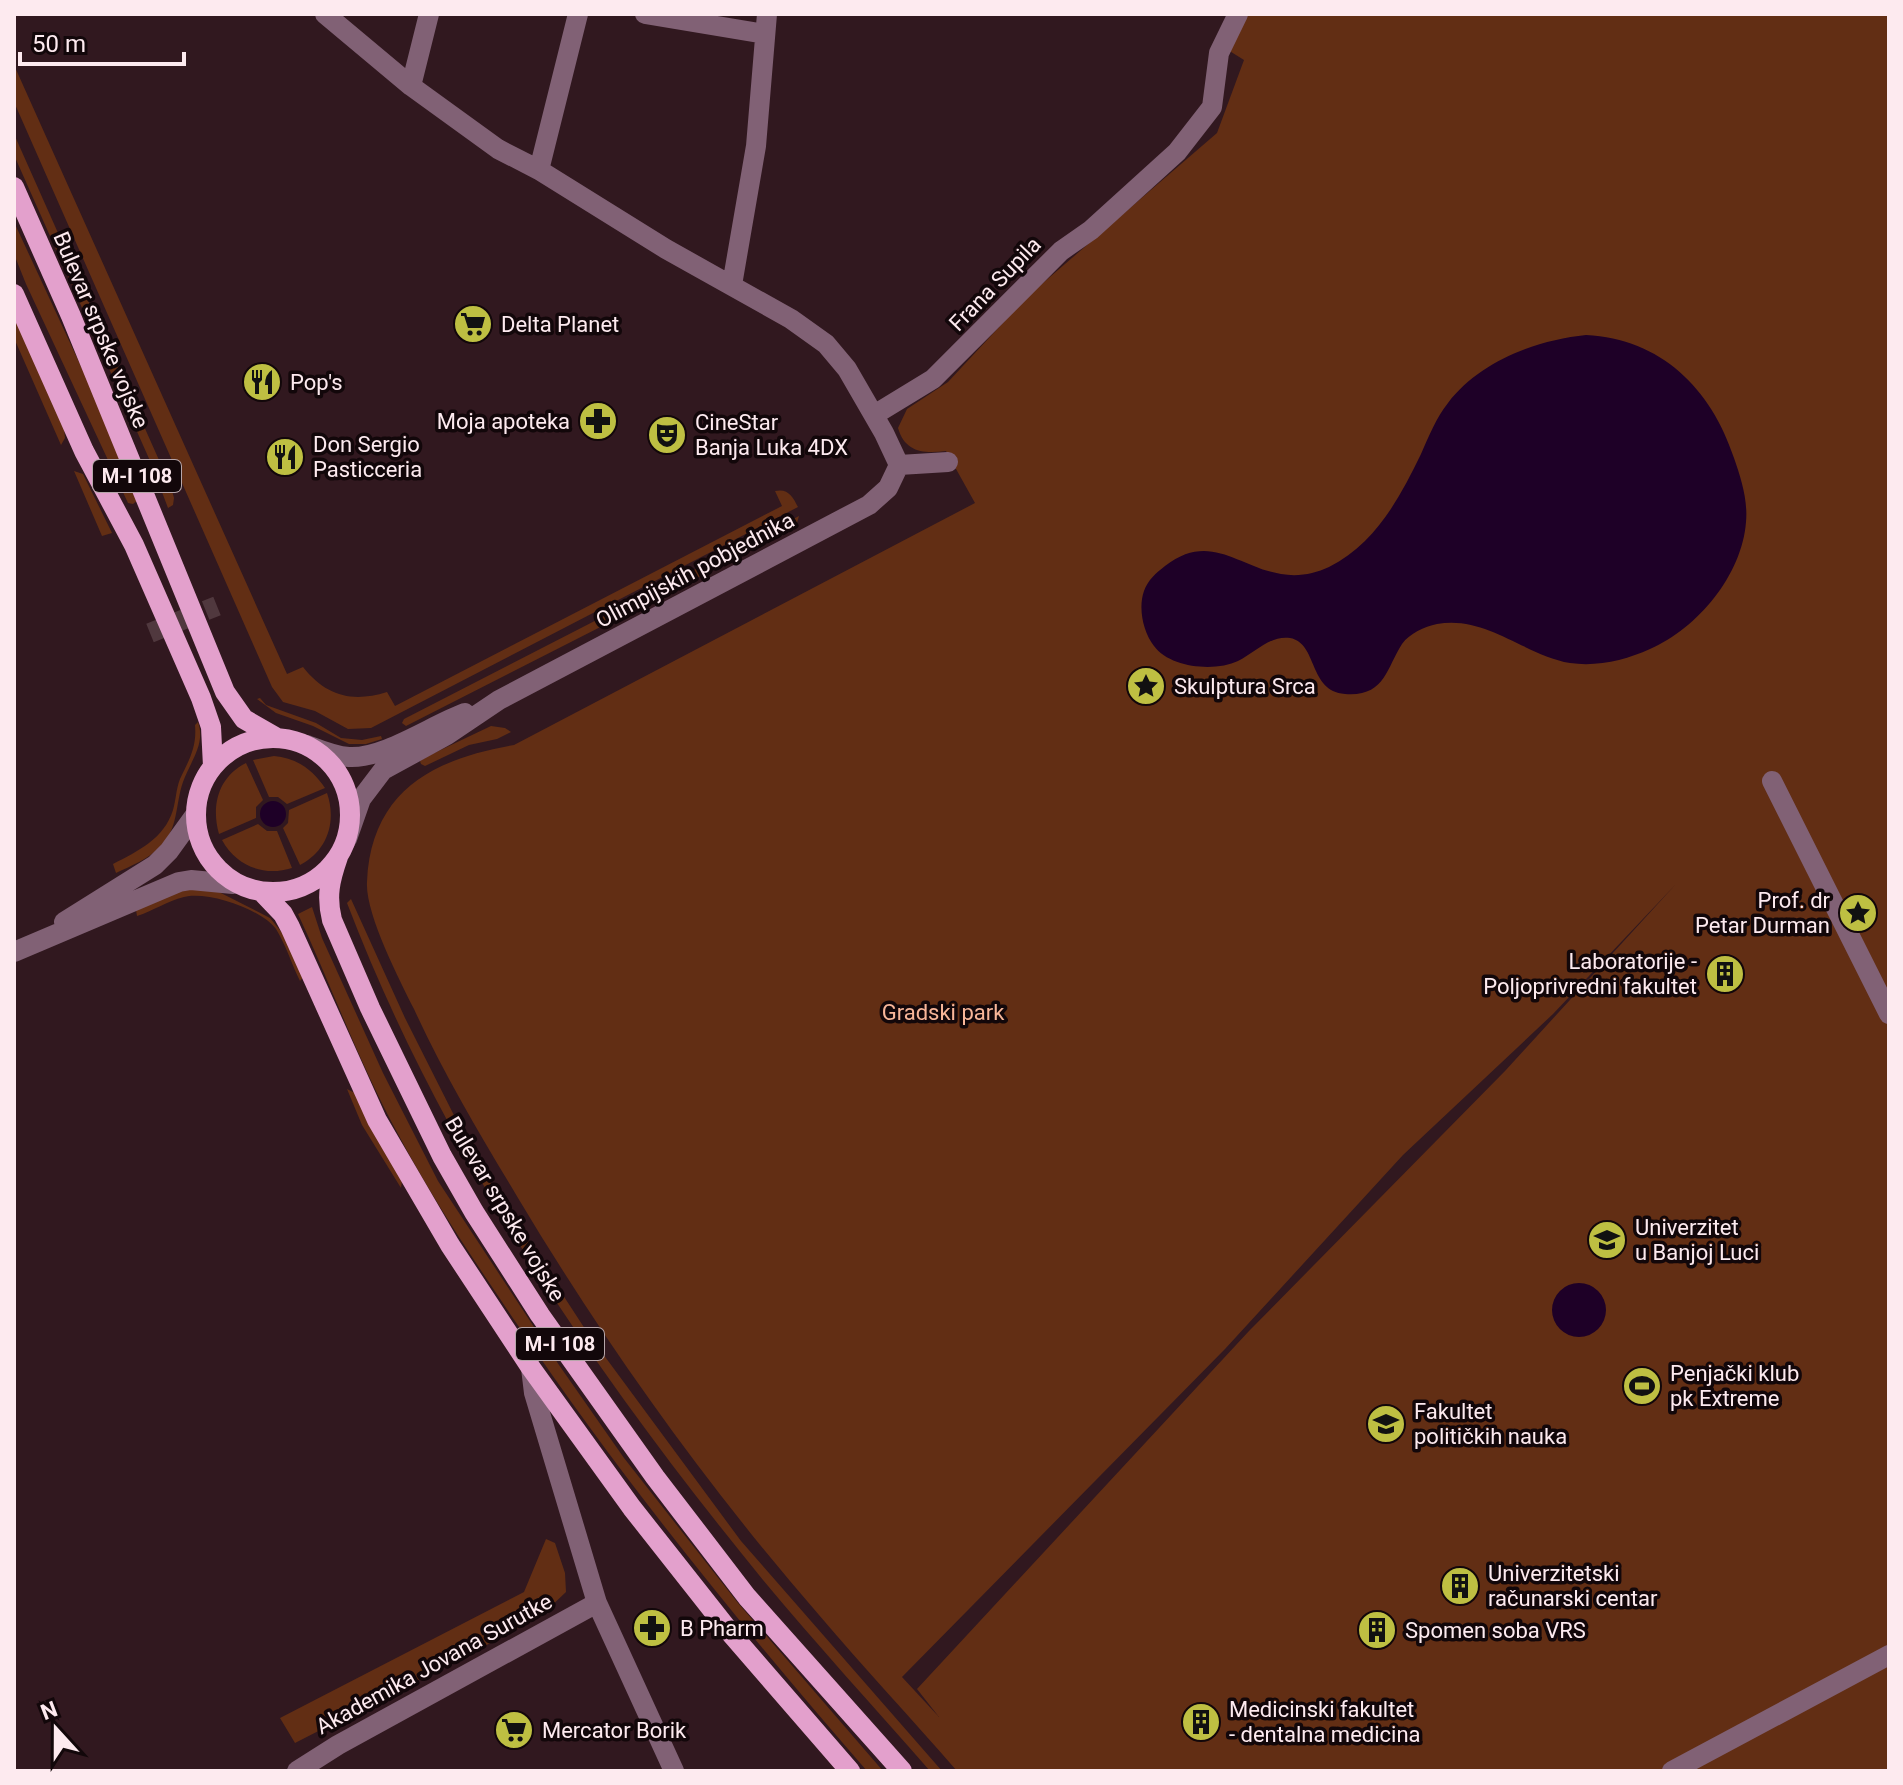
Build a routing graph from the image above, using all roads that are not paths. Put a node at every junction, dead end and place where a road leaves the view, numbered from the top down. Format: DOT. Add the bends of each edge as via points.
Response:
graph roads {
  1 [pos="325,14"];
  2 [pos="429,14"];
  3 [pos="578,14"];
  4 [pos="645,14"];
  5 [pos="1238,14"];
  6 [pos="766,24"];
  7 [pos="411,86"];
  8 [pos="539,170"];
  9 [pos="14,187"];
  10 [pos="732,285"];
  11 [pos="14,294"];
  12 [pos="874,415"];
  13 [pos="948,462"];
  14 [pos="899,465"];
  15 [pos="499,700"];
  16 [pos="277,738"];
  17 [pos="307,745"];
  18 [pos="213,766"];
  19 [pos="1772,781"];
  20 [pos="195,815"];
  21 [pos="342,848"];
  22 [pos="233,884"];
  23 [pos="262,892"];
  24 [pos="22,948"];
  25 [pos="1889,1014"];
  26 [pos="531,1368"];
  27 [pos="597,1603"];
  28 [pos="1889,1655"];
  29 [pos="297,1771"];
  30 [pos="674,1771"];
  31 [pos="850,1771"];
  32 [pos="902,1771"];
  33 [pos="1672,1771"];
  1 -- 7 [label="street"];
  2 -- 7 [label="street"];
  3 -- 8 [label="street"];
  4 -- 6 [label="street"];
  5 -- 12 [label="street, Frana Supila" via="1219,53 1212,107 1197,130 1091,230 1061,251 933,379"];
  6 -- 10 [label="street" via="756,146"];
  7 -- 8 [label="street" via="498,149"];
  8 -- 10 [label="street"];
  9 -- 16 [label="main road, Bulevar srpske vojske / M-I 108" via="225,692 244,719"];
  10 -- 12 [label="street" via="826,344"];
  11 -- 18 [label="main road, M-I 108" via="201,698 211,727"];
  12 -- 14 [label="street"];
  13 -- 14 [label="street"];
  14 -- 15 [label="street, Olimpijskih pobjednika" via="888,488 869,505"];
  15 -- 17 [label="street, Olimpijskih pobjednika" via="363,755 332,754"];
  15 -- 21 [label="street, Olimpijskih pobjednika" via="383,770 361,799"];
  16 -- 17 [label="main road, Bulevar srpske vojske / M-I 108"];
  16 -- 18 [label="main road, Bulevar srpske vojske / M-I 108" via="240,745"];
  17 -- 21 [label="main road, Bulevar srpske vojske / M-I 108" via="334,767 343,782 350,820"];
  18 -- 20 [label="main road, M-I 108" via="197,797"];
  19 -- 25 [label="street"];
  20 -- 22 [label="main road" via="203,849"];
  20 -- 24 [label="street" via="155,865"];
  21 -- 23 [label="main road" via="326,872 305,886"];
  21 -- 32 [label="main road, Bulevar srpske vojske / M-I 108" via="329,883 332,920 413,1101 474,1212 655,1477 747,1597"];
  22 -- 23 [label="main road"];
  22 -- 24 [label="street" via="179,882"];
  23 -- 26 [label="main road, M-I 108" via="290,927 377,1120"];
  26 -- 27 [label="street"];
  26 -- 31 [label="main road, M-I 108" via="733,1636"];
  27 -- 29 [label="street, Akademika Jovana Surutke"];
  27 -- 30 [label="street"];
  28 -- 33 [label="street"];
}
